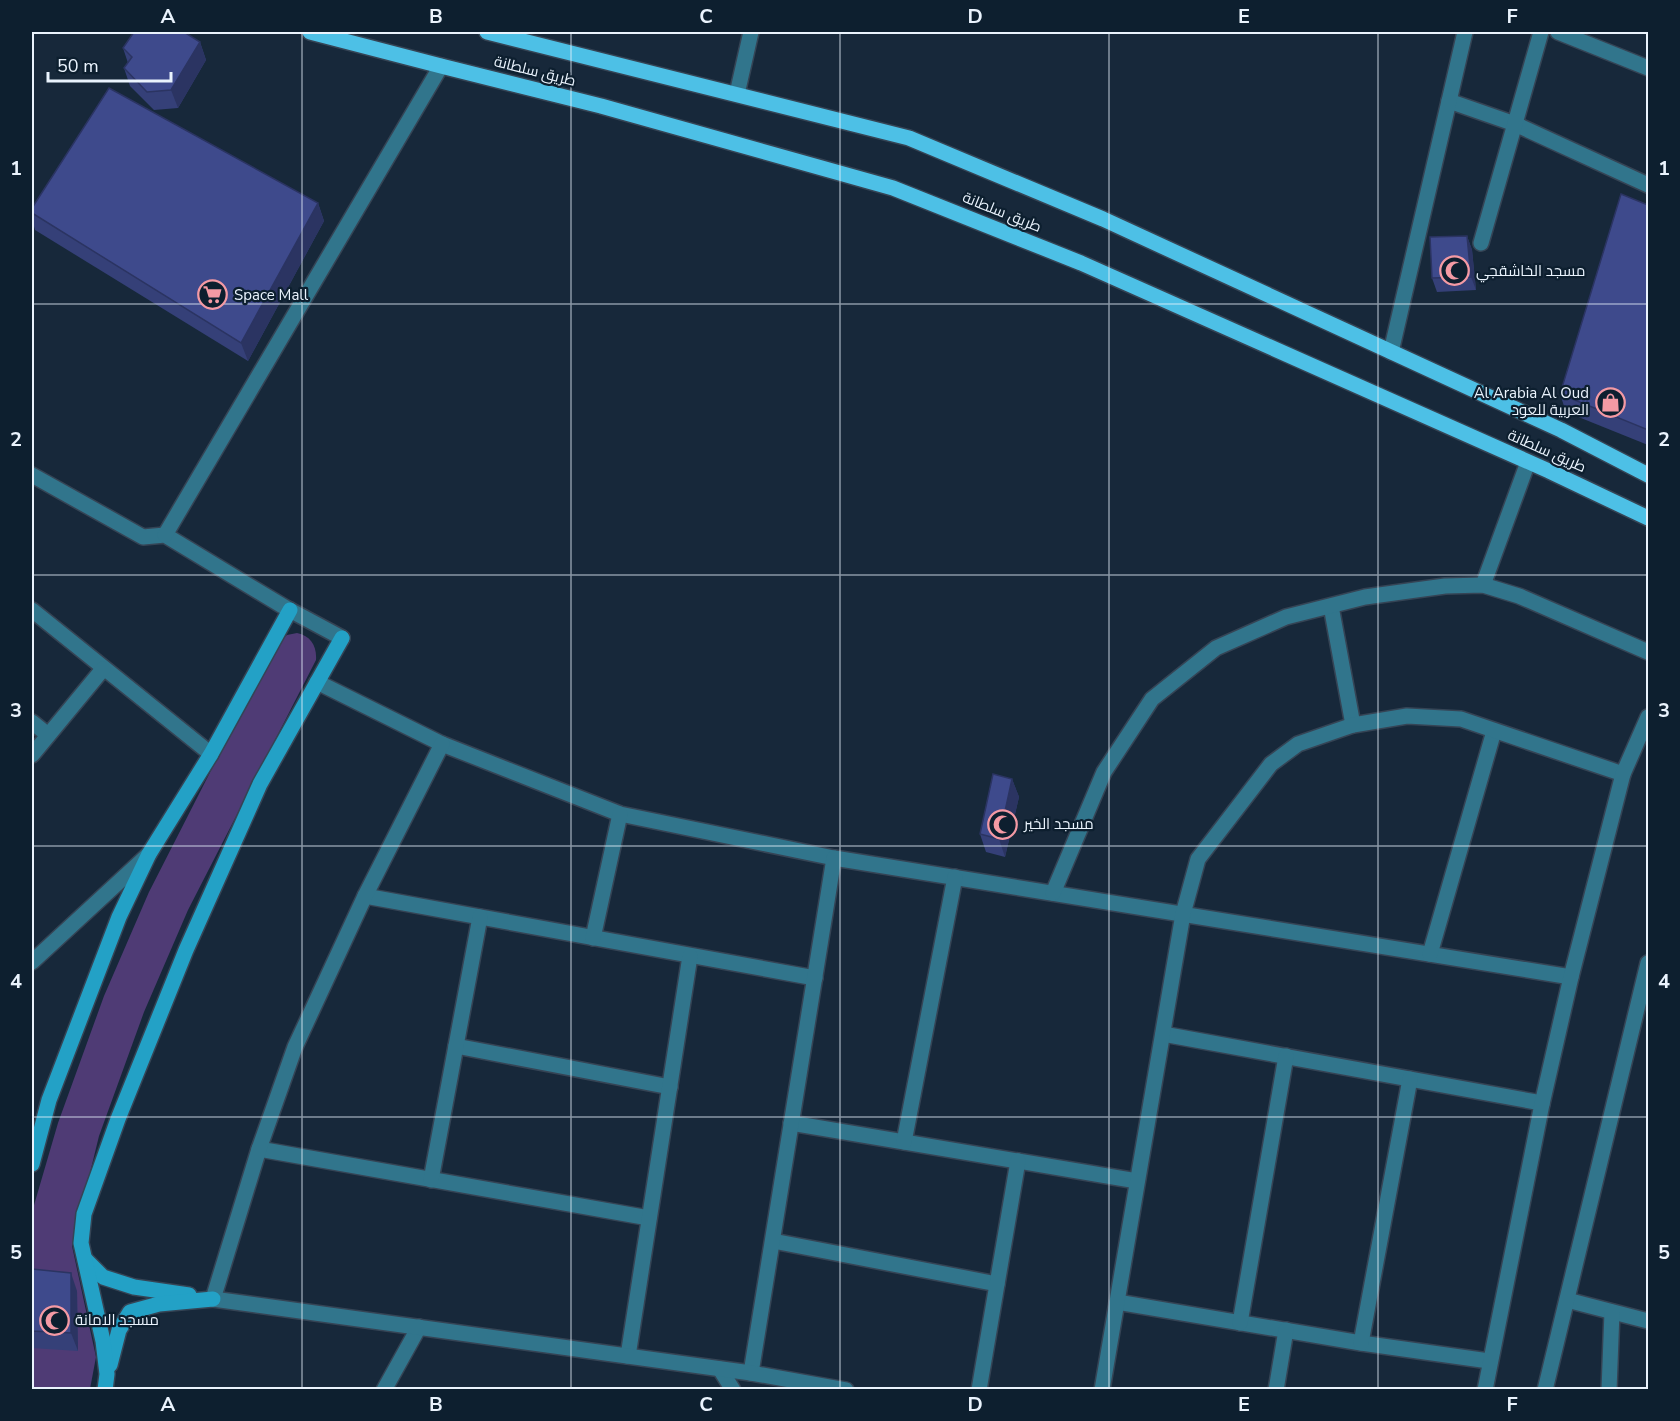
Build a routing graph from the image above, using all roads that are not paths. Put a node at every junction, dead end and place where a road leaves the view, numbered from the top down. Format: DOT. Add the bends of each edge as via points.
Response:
graph roads {
  1 [pos="310,32"];
  2 [pos="487,32"];
  3 [pos="751,32"];
  4 [pos="1466,32"];
  5 [pos="1541,32"];
  6 [pos="1558,32"];
  7 [pos="441,66"];
  8 [pos="1648,68"];
  9 [pos="737,94"];
  10 [pos="1449,101"];
  11 [pos="1515,124"];
  12 [pos="1648,185"];
  13 [pos="1481,243"];
  14 [pos="1391,352"];
  15 [pos="1528,462"];
  16 [pos="32,475"];
  17 [pos="1648,475"];
  18 [pos="1647,518"];
  19 [pos="165,535"];
  20 [pos="1483,585"];
  21 [pos="1330,606"];
  22 [pos="32,610"];
  23 [pos="290,610"];
  24 [pos="342,638"];
  25 [pos="1648,652"];
  26 [pos="103,669"];
  27 [pos="317,682"];
  28 [pos="32,722"];
  29 [pos="1647,723"];
  30 [pos="1353,725"];
  31 [pos="1494,730"];
  32 [pos="48,735"];
  33 [pos="442,744"];
  34 [pos="211,754"];
  35 [pos="32,755"];
  36 [pos="1623,774"];
  37 [pos="620,814"];
  38 [pos="149,854"];
  39 [pos="834,858"];
  40 [pos="955,877"];
  41 [pos="1053,893"];
  42 [pos="365,896"];
  43 [pos="1183,914"];
  44 [pos="480,917"];
  45 [pos="593,938"];
  46 [pos="1430,954"];
  47 [pos="690,956"];
  48 [pos="32,962"];
  49 [pos="1648,963"];
  50 [pos="1571,977"];
  51 [pos="815,978"];
  52 [pos="1644,996"];
  53 [pos="1163,1034"];
  54 [pos="456,1046"];
  55 [pos="1286,1056"];
  56 [pos="1410,1079"];
  57 [pos="670,1087"];
  58 [pos="1542,1104"];
  59 [pos="791,1123"];
  60 [pos="904,1142"];
  61 [pos="259,1149"];
  62 [pos="1018,1161"];
  63 [pos="32,1164"];
  64 [pos="431,1180"];
  65 [pos="1137,1181"];
  66 [pos="650,1218"];
  67 [pos="772,1241"];
  68 [pos="86,1260"];
  69 [pos="997,1284"];
  70 [pos="213,1299"];
  71 [pos="1567,1300"];
  72 [pos="1117,1302"];
  73 [pos="1612,1312"];
  74 [pos="1648,1321"];
  75 [pos="1240,1323"];
  76 [pos="419,1327"];
  77 [pos="1286,1330"];
  78 [pos="1361,1343"];
  79 [pos="628,1356"];
  80 [pos="1489,1361"];
  81 [pos="720,1369"];
  82 [pos="751,1373"];
  83 [pos="108,1374"];
  84 [pos="105,1389"];
  85 [pos="384,1389"];
  86 [pos="733,1389"];
  87 [pos="846,1389"];
  88 [pos="979,1389"];
  89 [pos="1102,1389"];
  90 [pos="1276,1389"];
  91 [pos="1485,1389"];
  92 [pos="1545,1389"];
  93 [pos="1609,1389"];
  1 -- 7 [label="main road, طريق سلطانة"];
  2 -- 9 [label="main road, طريق سلطانة"];
  3 -- 9 [label="street"];
  4 -- 10 [label="street"];
  5 -- 11 [label="street"];
  6 -- 8 [label="street"];
  7 -- 15 [label="main road, طريق سلطانة" via="601,106 893,188 1081,263"];
  7 -- 19 [label="street"];
  9 -- 14 [label="main road, طريق سلطانة" via="909,138 1103,219"];
  10 -- 11 [label="street"];
  10 -- 14 [label="street"];
  11 -- 12 [label="street"];
  11 -- 13 [label="street"];
  14 -- 17 [label="main road, طريق سلطانة" via="1561,430"];
  15 -- 18 [label="main road, طريق سلطانة"];
  15 -- 20 [label="street"];
  16 -- 19 [label="street" via="143,537"];
  19 -- 23 [label="street"];
  20 -- 21 [label="street" via="1377,595"];
  20 -- 25 [label="street" via="1519,596"];
  21 -- 30 [label="street"];
  21 -- 41 [label="street" via="1286,617 1216,648 1152,699 1104,772"];
  22 -- 26 [label="street"];
  23 -- 24 [label="street"];
  23 -- 34 [label="main road"];
  24 -- 27 [label="main road"];
  26 -- 32 [label="street"];
  26 -- 34 [label="street"];
  27 -- 33 [label="street"];
  27 -- 68 [label="main road" via="260,784 186,950 118,1119 84,1214 81,1243"];
  28 -- 32 [label="street"];
  29 -- 36 [label="street"];
  30 -- 31 [label="street" via="1407,716 1461,719"];
  30 -- 43 [label="street" via="1299,744 1271,764 1198,859"];
  31 -- 36 [label="street"];
  31 -- 46 [label="street"];
  32 -- 35 [label="street"];
  33 -- 37 [label="street"];
  33 -- 42 [label="street"];
  34 -- 38 [label="main road"];
  36 -- 50 [label="street"];
  37 -- 39 [label="street"];
  37 -- 45 [label="street"];
  38 -- 48 [label="street"];
  38 -- 63 [label="main road" via="119,917 49,1100"];
  39 -- 40 [label="street"];
  39 -- 51 [label="street"];
  40 -- 41 [label="street"];
  40 -- 60 [label="street"];
  41 -- 43 [label="street"];
  42 -- 44 [label="street"];
  42 -- 61 [label="street" via="295,1047"];
  43 -- 46 [label="street"];
  43 -- 53 [label="street"];
  44 -- 45 [label="street"];
  44 -- 54 [label="street"];
  45 -- 47 [label="street"];
  46 -- 50 [label="street"];
  47 -- 51 [label="street"];
  47 -- 57 [label="street"];
  49 -- 52 [label="street"];
  50 -- 58 [label="street"];
  51 -- 59 [label="street"];
  52 -- 71 [label="street"];
  53 -- 55 [label="street"];
  53 -- 65 [label="street"];
  54 -- 57 [label="street"];
  54 -- 64 [label="street"];
  55 -- 56 [label="street"];
  55 -- 75 [label="street"];
  56 -- 58 [label="street"];
  56 -- 78 [label="street"];
  57 -- 66 [label="street"];
  58 -- 80 [label="street"];
  59 -- 60 [label="street"];
  59 -- 67 [label="street"];
  60 -- 62 [label="street"];
  61 -- 64 [label="street"];
  61 -- 70 [label="street"];
  62 -- 65 [label="street"];
  62 -- 69 [label="street"];
  64 -- 66 [label="street"];
  65 -- 72 [label="street"];
  66 -- 79 [label="street"];
  67 -- 69 [label="street"];
  67 -- 82 [label="street"];
  68 -- 70 [label="main road" via="103,1277 134,1287"];
  68 -- 83 [label="main road"];
  69 -- 88 [label="street"];
  70 -- 76 [label="street"];
  70 -- 83 [label="main road" via="159,1304 130,1312 119,1330"];
  71 -- 73 [label="street"];
  71 -- 92 [label="street"];
  72 -- 75 [label="street"];
  72 -- 89 [label="street"];
  73 -- 74 [label="street"];
  73 -- 93 [label="street"];
  75 -- 77 [label="street"];
  76 -- 79 [label="street"];
  76 -- 85 [label="street"];
  77 -- 78 [label="street"];
  77 -- 90 [label="street"];
  78 -- 80 [label="street"];
  79 -- 81 [label="street"];
  80 -- 91 [label="street"];
  81 -- 82 [label="street"];
  81 -- 86 [label="street"];
  82 -- 87 [label="street"];
  83 -- 84 [label="main road"];
}
